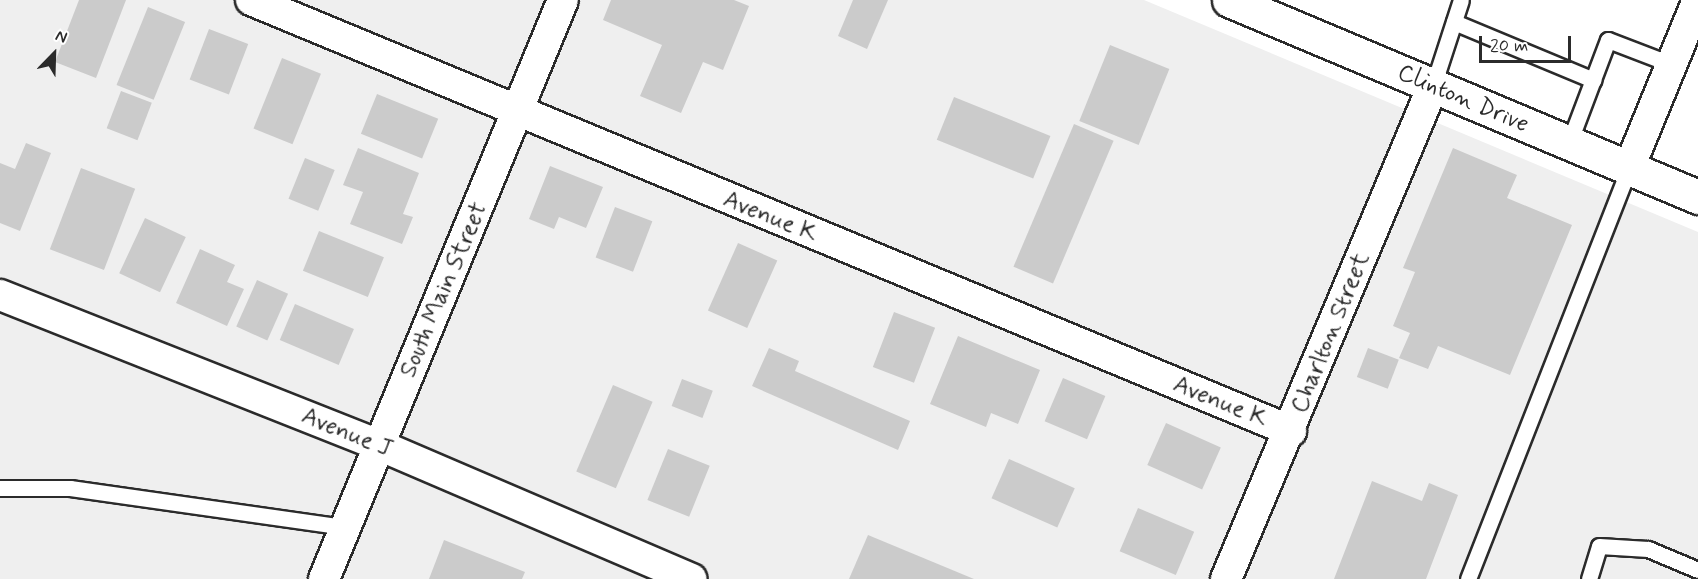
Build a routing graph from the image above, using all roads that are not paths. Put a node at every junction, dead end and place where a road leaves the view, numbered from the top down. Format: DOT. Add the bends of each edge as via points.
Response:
graph roads {
  1 [pos="251,0"];
  2 [pos="563,0"];
  3 [pos="1229,0"];
  4 [pos="1461,0"];
  5 [pos="1698,0"];
  6 [pos="1454,22"];
  7 [pos="1671,64"];
  8 [pos="1593,80"];
  9 [pos="1433,86"];
  10 [pos="517,113"];
  11 [pos="1569,143"];
  12 [pos="1629,168"];
  13 [pos="1698,197"];
  14 [pos="0,295"];
  15 [pos="1291,431"];
  16 [pos="379,445"];
  17 [pos="0,488"];
  18 [pos="345,527"];
  19 [pos="1698,570"];
  20 [pos="329,577"];
  21 [pos="691,579"];
  22 [pos="1226,579"];
  23 [pos="1468,579"];
  24 [pos="1589,579"];
  1 -- 10 [label="street, Avenue K"];
  2 -- 10 [label="street, South Main Street"];
  3 -- 9 [label="main road, Clinton Drive"];
  4 -- 6 [label="lane"];
  5 -- 7 [label="street"];
  6 -- 8 [label="lane"];
  6 -- 9 [label="lane"];
  7 -- 8 [label="lane" via="1608,40"];
  7 -- 12 [label="street"];
  8 -- 11 [label="lane"];
  9 -- 11 [label="main road, Clinton Drive"];
  9 -- 15 [label="street, Charlton Street"];
  10 -- 15 [label="street, Avenue K"];
  10 -- 16 [label="street, South Main Street"];
  11 -- 12 [label="main road, Clinton Drive"];
  12 -- 13 [label="main road, Clinton Drive"];
  12 -- 23 [label="lane"];
  14 -- 16 [label="street, Avenue J"];
  15 -- 22 [label="street, Charlton Street"];
  16 -- 18 [label="street, South Main Street"];
  16 -- 21 [label="street, Avenue J"];
  17 -- 18 [label="lane" via="70,488"];
  18 -- 20 [label="street, South Main Street"];
  19 -- 24 [label="lane" via="1648,549 1599,546"];
}
